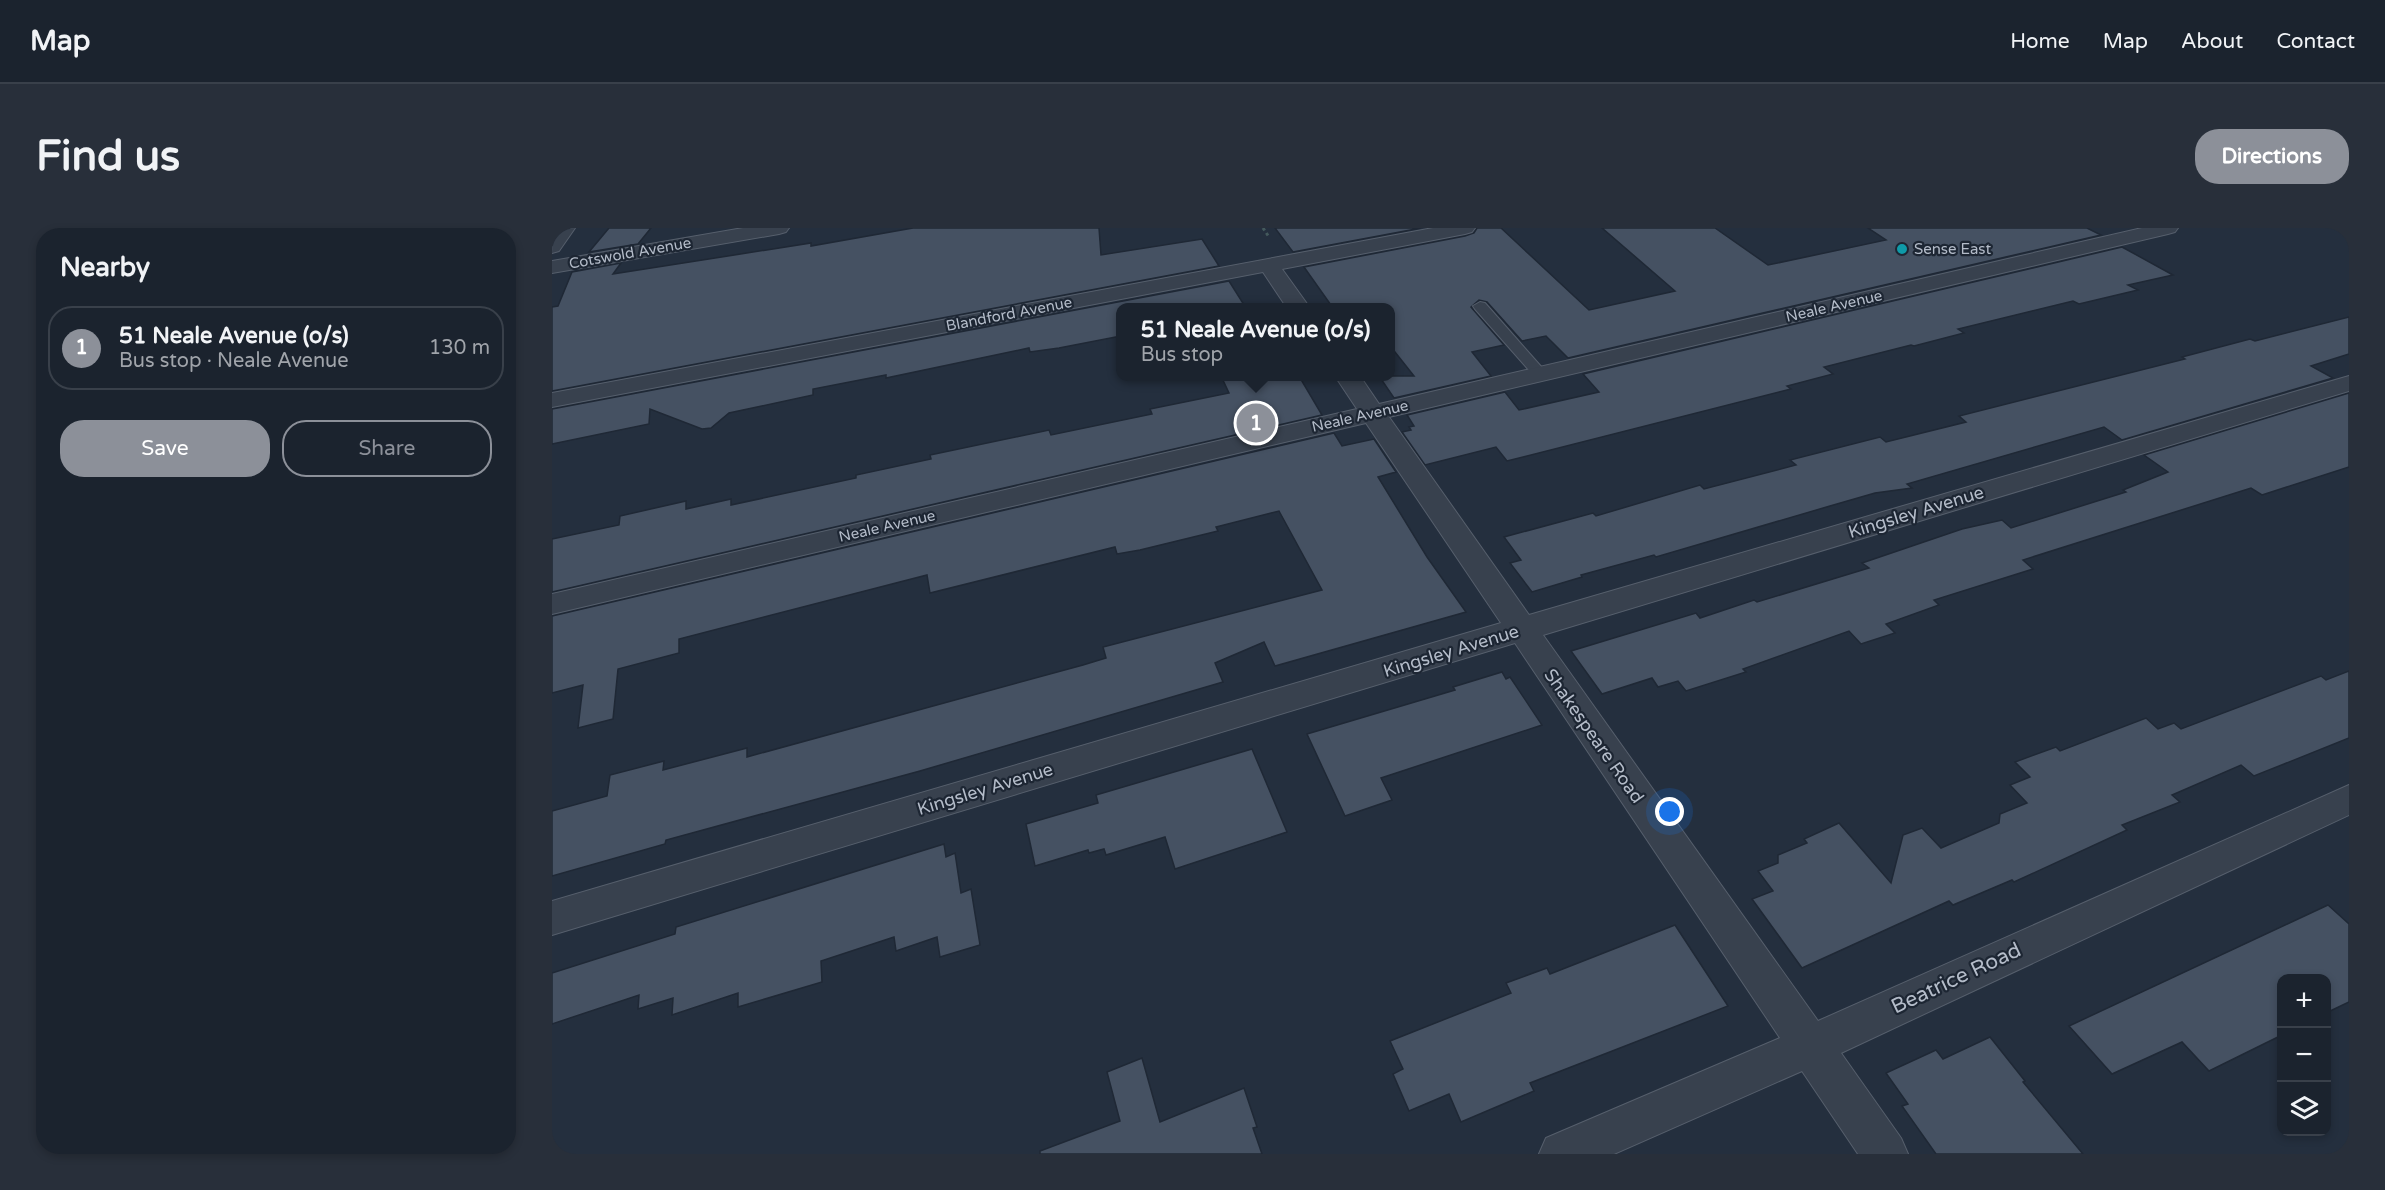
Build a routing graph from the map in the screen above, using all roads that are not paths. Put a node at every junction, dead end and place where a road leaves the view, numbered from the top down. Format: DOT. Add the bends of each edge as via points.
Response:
graph roads {
  1 [pos="565,228"];
  2 [pos="779,228"];
  3 [pos="1465,228"];
  4 [pos="2168,228"];
  5 [pos="552,247"];
  6 [pos="1269,265"];
  7 [pos="552,267"];
  8 [pos="1296,303"];
  9 [pos="1480,306"];
  10 [pos="1540,374"];
  11 [pos="1350,381"];
  12 [pos="2349,383"];
  13 [pos="552,400"];
  14 [pos="1372,413"];
  15 [pos="552,603"];
  16 [pos="1520,630"];
  17 [pos="2349,799"];
  18 [pos="552,918"];
  19 [pos="1810,1046"];
  20 [pos="1562,1154"];
  21 [pos="1884,1154"];
  1 -- 5 [label="street"];
  2 -- 7 [label="street, Cotswold Avenue"];
  3 -- 6 [label="street, Blandford Avenue"];
  4 -- 10 [label="street, Neale Avenue"];
  6 -- 8 [label="street"];
  6 -- 13 [label="street, Blandford Avenue"];
  9 -- 10 [label="lane"];
  10 -- 14 [label="street, Neale Avenue"];
  11 -- 14 [label="street, Shakespeare Road"];
  12 -- 16 [label="street, Kingsley Avenue"];
  14 -- 15 [label="street, Neale Avenue"];
  14 -- 16 [label="street, Shakespeare Road"];
  16 -- 18 [label="street, Kingsley Avenue"];
  16 -- 19 [label="street, Shakespeare Road"];
  17 -- 19 [label="street, Beatrice Road"];
  19 -- 20 [label="street, Beatrice Road"];
  19 -- 21 [label="street, Shakespeare Road"];
}
